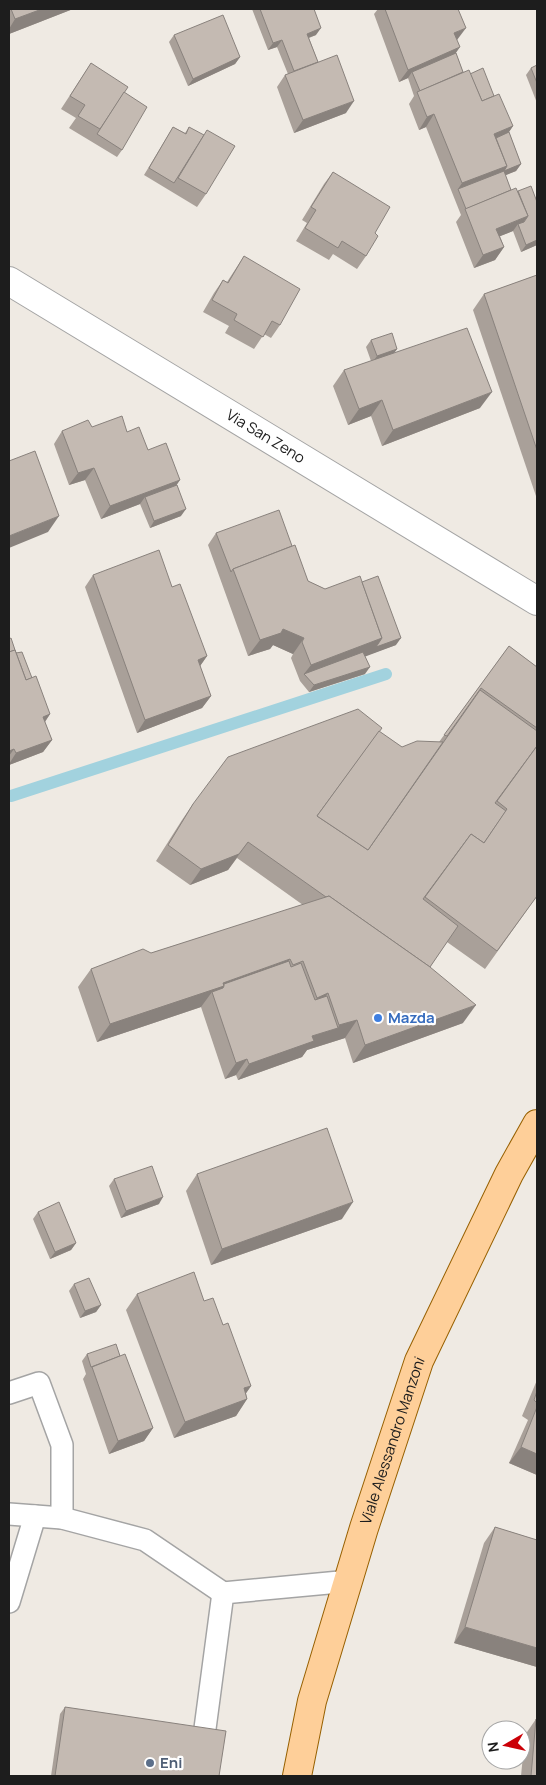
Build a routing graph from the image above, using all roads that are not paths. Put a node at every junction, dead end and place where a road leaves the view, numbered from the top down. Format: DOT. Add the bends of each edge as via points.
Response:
graph roads {
  1 [pos="9,281"];
  2 [pos="532,593"];
  3 [pos="537,1124"];
  4 [pos="9,1393"];
  5 [pos="9,1514"];
  6 [pos="35,1516"];
  7 [pos="62,1518"];
  8 [pos="350,1581"];
  9 [pos="223,1593"];
  10 [pos="9,1602"];
  11 [pos="204,1736"];
  12 [pos="297,1776"];
  1 -- 2 [label="street, Via San Zeno"];
  3 -- 8 [label="main road, Viale Alessandro Manzoni" via="509,1174 419,1361 364,1528"];
  4 -- 7 [label="lane" via="39,1383 62,1445"];
  5 -- 6 [label="lane"];
  6 -- 7 [label="lane"];
  6 -- 10 [label="lane"];
  7 -- 9 [label="lane" via="145,1540"];
  8 -- 9 [label="lane"];
  8 -- 12 [label="main road, Viale Alessandro Manzoni" via="312,1701"];
  9 -- 11 [label="lane"];
}
